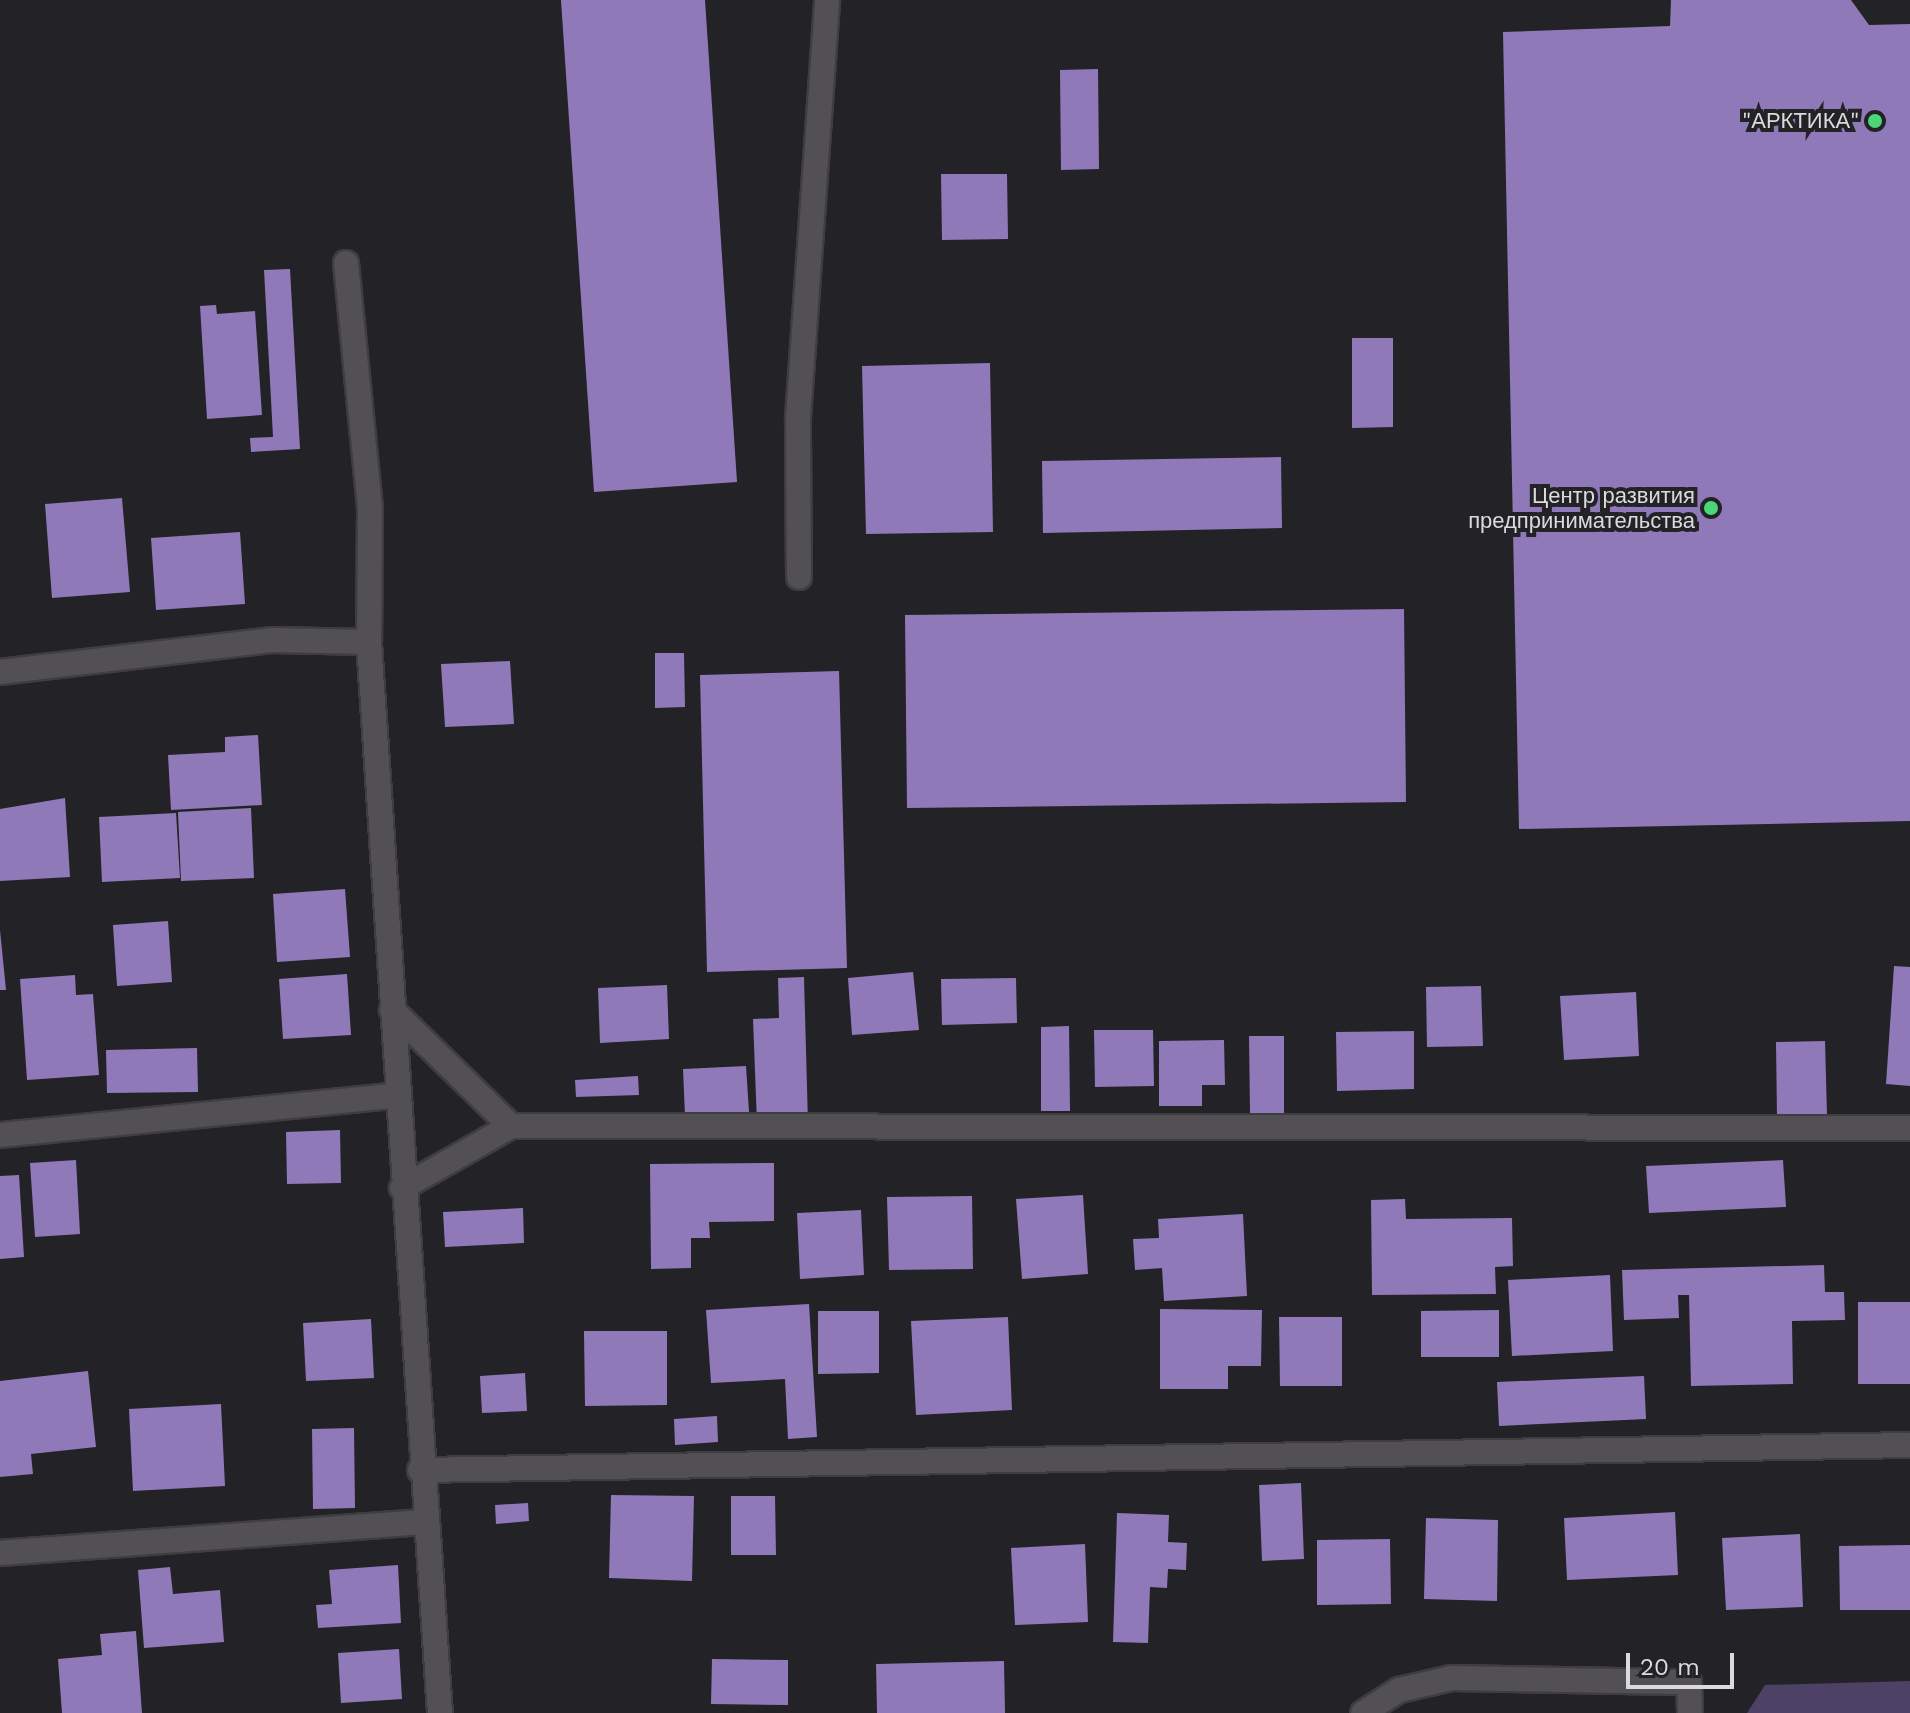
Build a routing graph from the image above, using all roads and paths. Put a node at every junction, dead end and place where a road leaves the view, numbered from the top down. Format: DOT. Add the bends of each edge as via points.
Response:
graph roads {
  1 [pos="827,0"];
  2 [pos="346,263"];
  3 [pos="799,577"];
  4 [pos="369,642"];
  5 [pos="0,672"];
  6 [pos="392,1010"];
  7 [pos="399,1095"];
  8 [pos="511,1126"];
  9 [pos="1910,1128"];
  10 [pos="0,1135"];
  11 [pos="402,1188"];
  12 [pos="1910,1445"];
  13 [pos="420,1470"];
  14 [pos="425,1522"];
  15 [pos="0,1553"];
  16 [pos="440,1713"];
  17 [pos="1363,1713"];
  18 [pos="1690,1713"];
  1 -- 3 [label="street" via="798,418"];
  2 -- 4 [label="street" via="370,509"];
  4 -- 5 [label="street" via="273,640"];
  4 -- 6 [label="street"];
  6 -- 7 [label="street"];
  6 -- 8 [label="street"];
  7 -- 10 [label="street"];
  7 -- 11 [label="street"];
  8 -- 9 [label="street"];
  8 -- 11 [label="street"];
  11 -- 13 [label="street"];
  12 -- 13 [label="street"];
  13 -- 14 [label="street"];
  14 -- 15 [label="street"];
  14 -- 16 [label="street"];
  17 -- 18 [label="street" via="1399,1690 1452,1678 1689,1682"];
}
